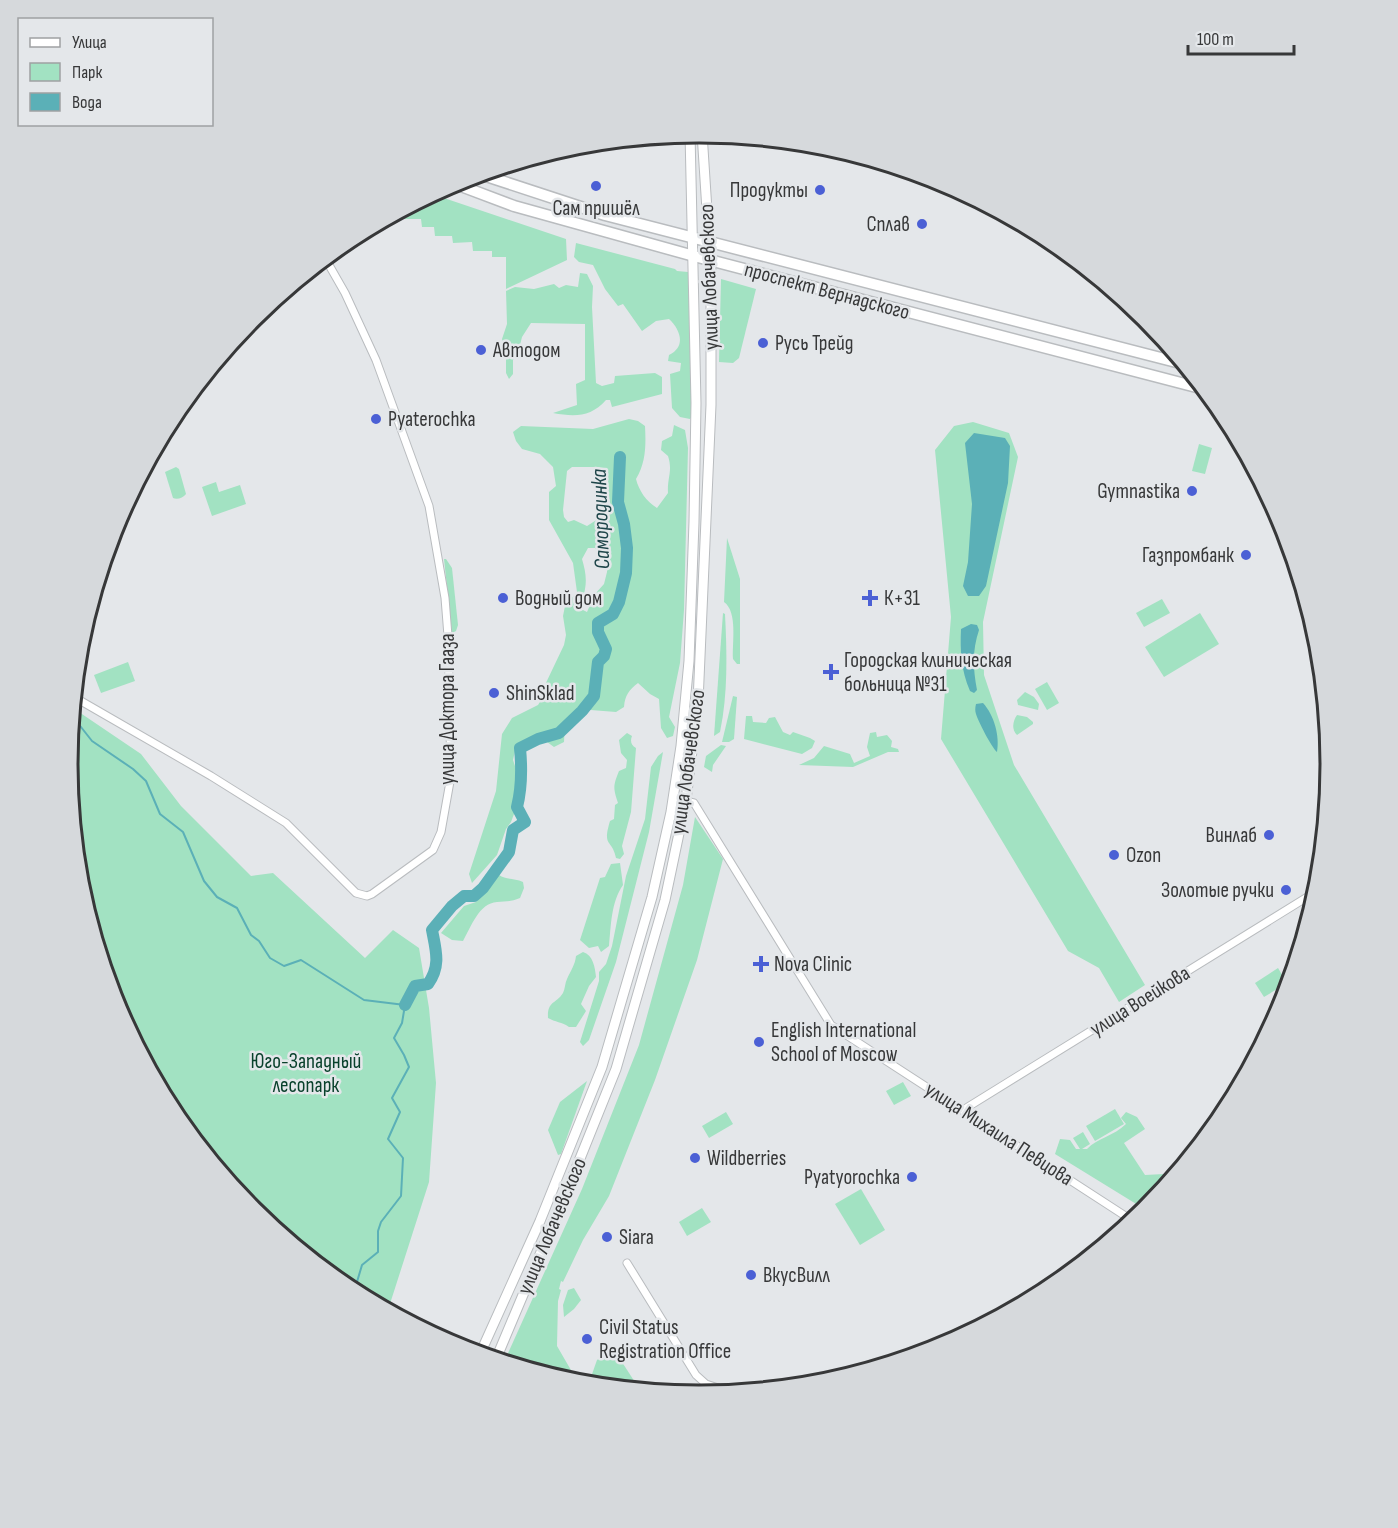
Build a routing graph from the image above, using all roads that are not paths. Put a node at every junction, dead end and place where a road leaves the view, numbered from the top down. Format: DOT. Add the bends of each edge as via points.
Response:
graph roads {
  1 [pos="690,143"];
  2 [pos="703,143"];
  3 [pos="493,178"];
  4 [pos="466,188"];
  5 [pos="693,236"];
  6 [pos="709,240"];
  7 [pos="694,256"];
  8 [pos="710,259"];
  9 [pos="329,265"];
  10 [pos="1171,361"];
  11 [pos="1192,386"];
  12 [pos="81,701"];
  13 [pos="673,798"];
  14 [pos="686,800"];
  15 [pos="1305,898"];
  16 [pos="963,1110"];
  17 [pos="1125,1216"];
  18 [pos="627,1263"];
  19 [pos="483,1346"];
  20 [pos="499,1352"];
  21 [pos="708,1385"];
  1 -- 5 [label="main road, улица Лобачевского"];
  2 -- 6 [label="main road, улица Лобачевского"];
  3 -- 5 [label="main road, проспект Вернадского" via="605,215"];
  4 -- 7 [label="main road, проспект Вернадского" via="514,206"];
  5 -- 6 [label="main road, проспект Вернадского"];
  5 -- 7 [label="main road, улица Лобачевского"];
  6 -- 8 [label="main road, улица Лобачевского"];
  6 -- 10 [label="main road, проспект Вернадского"];
  7 -- 8 [label="main road, проспект Вернадского"];
  7 -- 13 [label="main road, улица Лобачевского" via="696,403 690,627"];
  8 -- 11 [label="main road, проспект Вернадского"];
  8 -- 14 [label="main road, улица Лобачевского" via="711,405 703,620"];
  9 -- 12 [label="street, улица Доктора Гааза" via="376,360 429,506 445,598 451,776 441,832 433,850 372,894 356,893 286,823"];
  13 -- 14 [label="street"];
  13 -- 19 [label="main road, улица Лобачевского" via="652,897 602,1066 540,1221"];
  14 -- 16 [label="street, улица Михаила Певцова" via="697,807 831,1025"];
  14 -- 20 [label="main road, улица Лобачевского" via="665,900 616,1069"];
  15 -- 16 [label="street, улица Воейкова"];
  16 -- 17 [label="street, улица Михаила Певцова"];
  18 -- 21 [label="street" via="696,1375"];
}
